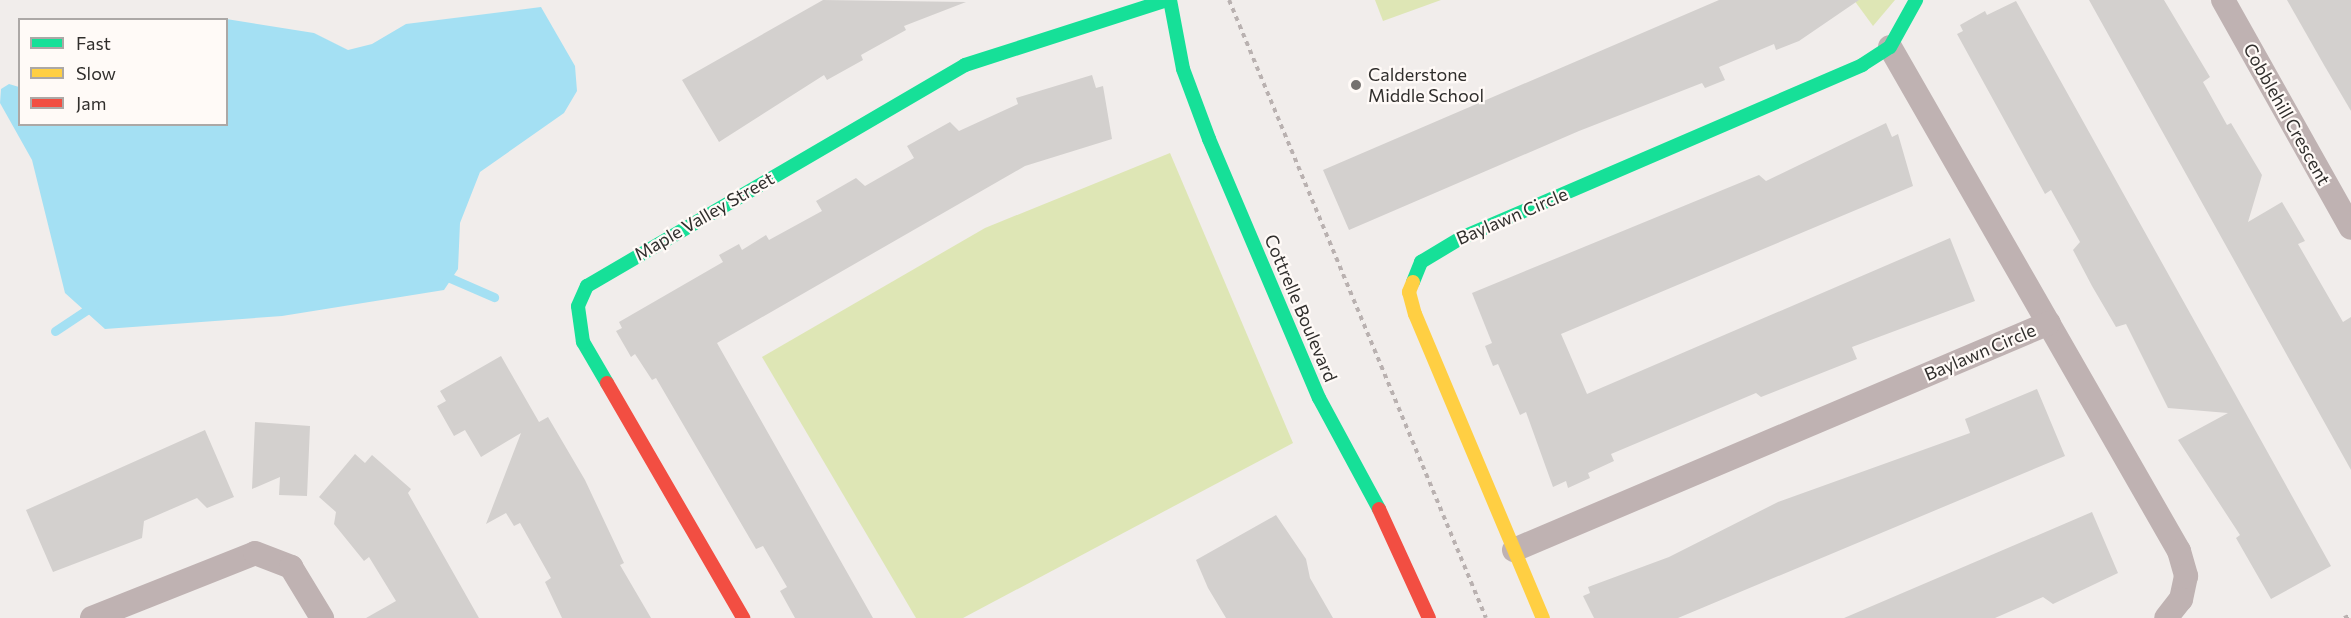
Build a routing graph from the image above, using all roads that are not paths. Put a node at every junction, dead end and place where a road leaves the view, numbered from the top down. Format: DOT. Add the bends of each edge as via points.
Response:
graph roads {
  1 [pos="1169,0"];
  2 [pos="1916,0"];
  3 [pos="2223,0"];
  4 [pos="1890,47"];
  5 [pos="2351,228"];
  6 [pos="2049,323"];
  7 [pos="1514,550"];
  8 [pos="92,618"];
  9 [pos="322,618"];
  10 [pos="743,618"];
  11 [pos="1429,618"];
  12 [pos="1543,618"];
  13 [pos="2166,618"];
  1 -- 10 [label="street, Maple Valley Street" via="965,65 587,286 578,306 583,342"];
  1 -- 11 [label="street, Cottrelle Boulevard" via="1183,69 1209,139 1319,398 1353,454"];
  2 -- 4 [label="street"];
  3 -- 5 [label="street, Cobblehill Crescent"];
  4 -- 6 [label="street, Baylawn Circle"];
  4 -- 7 [label="street, Baylawn Circle" via="1821,85 1461,237 1421,262 1411,282 1411,303"];
  6 -- 7 [label="street, Baylawn Circle"];
  6 -- 13 [label="street, Baylawn Circle" via="2179,551 2184,588"];
  7 -- 12 [label="street, Baylawn Circle"];
  8 -- 9 [label="street" via="255,554 291,567"];
}
